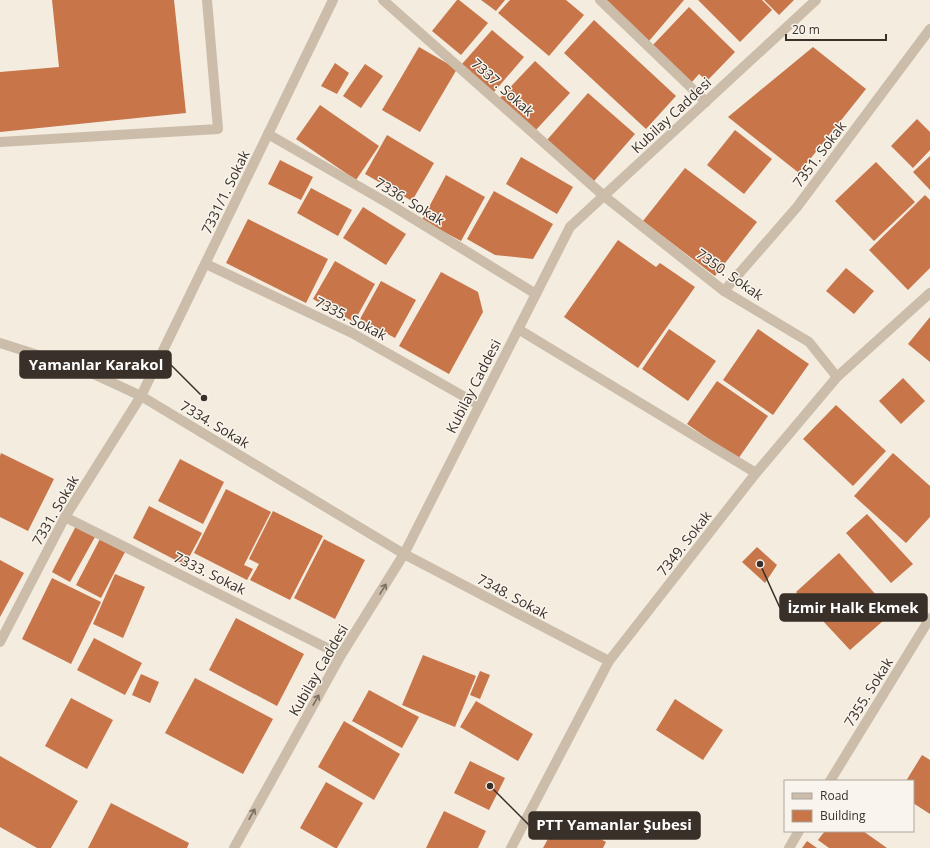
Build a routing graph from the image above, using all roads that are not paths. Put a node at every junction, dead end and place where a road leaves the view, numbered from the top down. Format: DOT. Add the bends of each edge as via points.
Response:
graph roads {
  1 [pos="207,0"];
  2 [pos="333,0"];
  3 [pos="383,0"];
  4 [pos="600,0"];
  5 [pos="816,0"];
  6 [pos="930,29"];
  7 [pos="706,102"];
  8 [pos="268,134"];
  9 [pos="0,142"];
  10 [pos="604,196"];
  11 [pos="206,264"];
  12 [pos="724,291"];
  13 [pos="930,293"];
  14 [pos="536,294"];
  15 [pos="518,329"];
  16 [pos="0,343"];
  17 [pos="837,377"];
  18 [pos="141,396"];
  19 [pos="479,405"];
  20 [pos="756,473"];
  21 [pos="66,517"];
  22 [pos="404,554"];
  23 [pos="930,618"];
  24 [pos="0,642"];
  25 [pos="341,655"];
  26 [pos="609,661"];
  27 [pos="831,780"];
  28 [pos="798,832"];
  29 [pos="234,848"];
  30 [pos="511,848"];
  31 [pos="789,848"];
  1 -- 9 [label="street" via="218,129"];
  2 -- 8 [label="street, 7331/1. Sokak"];
  3 -- 10 [label="street, 7337. Sokak"];
  4 -- 7 [label="street"];
  5 -- 7 [label="street, Kubilay Caddesi"];
  6 -- 12 [label="street, 7351. Sokak" via="797,206"];
  7 -- 10 [label="street, Kubilay Caddesi"];
  8 -- 11 [label="street, 7331/1. Sokak"];
  8 -- 14 [label="street, 7336. Sokak" via="391,205"];
  10 -- 12 [label="street, 7350. Sokak"];
  10 -- 14 [label="street, Kubilay Caddesi" via="570,227"];
  11 -- 18 [label="street, 7331/1. Sokak"];
  11 -- 19 [label="street, 7335. Sokak" via="352,333"];
  12 -- 17 [label="street, 7350. Sokak" via="809,342"];
  13 -- 17 [label="street, 7349. Sokak"];
  14 -- 15 [label="street, Kubilay Caddesi"];
  15 -- 19 [label="street, Kubilay Caddesi"];
  15 -- 20 [label="street"];
  16 -- 18 [label="street, 7334. Sokak" via="85,370"];
  17 -- 20 [label="street, 7349. Sokak"];
  18 -- 21 [label="street, 7331. Sokak"];
  18 -- 22 [label="street, 7334. Sokak"];
  19 -- 22 [label="street, Kubilay Caddesi"];
  20 -- 26 [label="street, 7349. Sokak"];
  21 -- 24 [label="street, 7331. Sokak"];
  21 -- 25 [label="street, 7333. Sokak"];
  25 -- 22 [label="street, Kubilay Caddesi, one-way"];
  22 -- 26 [label="street, 7348. Sokak"];
  23 -- 27 [label="street, 7355. Sokak"];
  29 -- 25 [label="street, Kubilay Caddesi, one-way"];
  26 -- 30 [label="street, 7349. Sokak"];
  28 -- 31 [label="street"];
}
